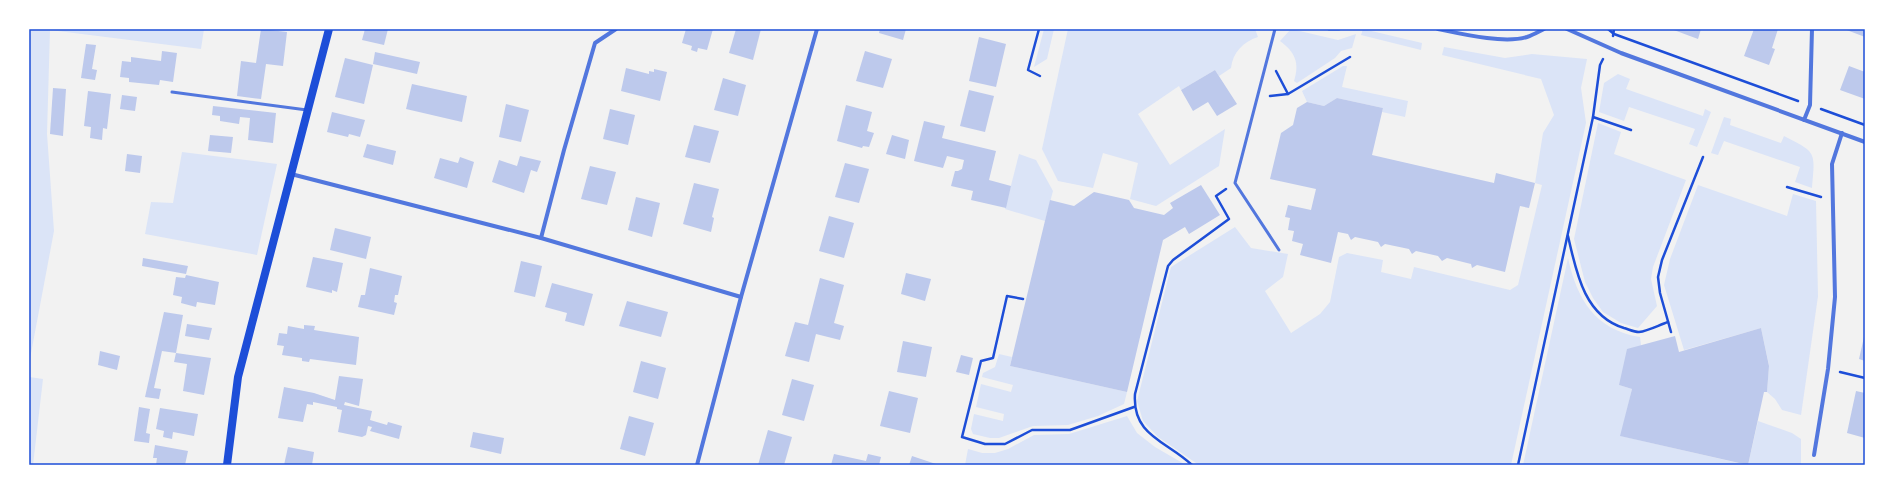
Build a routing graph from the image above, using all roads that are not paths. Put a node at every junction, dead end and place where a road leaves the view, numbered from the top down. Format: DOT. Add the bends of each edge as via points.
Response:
graph roads {
  1 [pos="329,29"];
  2 [pos="616,29"];
  3 [pos="817,29"];
  4 [pos="1275,29"];
  5 [pos="1330,29"];
  6 [pos="1339,29"];
  7 [pos="1438,29"];
  8 [pos="1544,29"];
  9 [pos="1567,29"];
  10 [pos="1812,29"];
  11 [pos="172,92"];
  12 [pos="308,110"];
  13 [pos="1804,120"];
  14 [pos="1842,133"];
  15 [pos="1865,142"];
  16 [pos="291,173"];
  17 [pos="541,238"];
  18 [pos="1279,250"];
  19 [pos="741,297"];
  20 [pos="1814,455"];
  21 [pos="227,465"];
  22 [pos="697,465"];
  1 -- 12 [label="main road"];
  2 -- 17 [label="street" via="596,43"];
  3 -- 19 [label="street"];
  4 -- 18 [label="lane" via="1235,183"];
  5 -- 6 [label="lane"];
  7 -- 8 [label="street" via="1478,37 1499,38 1526,37"];
  9 -- 13 [label="street" via="1608,48"];
  10 -- 13 [label="street" via="1810,105"];
  11 -- 12 [label="lane"];
  12 -- 16 [label="main road"];
  13 -- 14 [label="street"];
  14 -- 15 [label="street"];
  14 -- 20 [label="street" via="1832,164 1835,297 1828,369"];
  16 -- 17 [label="street"];
  16 -- 21 [label="main road" via="238,377"];
  17 -- 19 [label="street"];
  19 -- 22 [label="street"];
}
